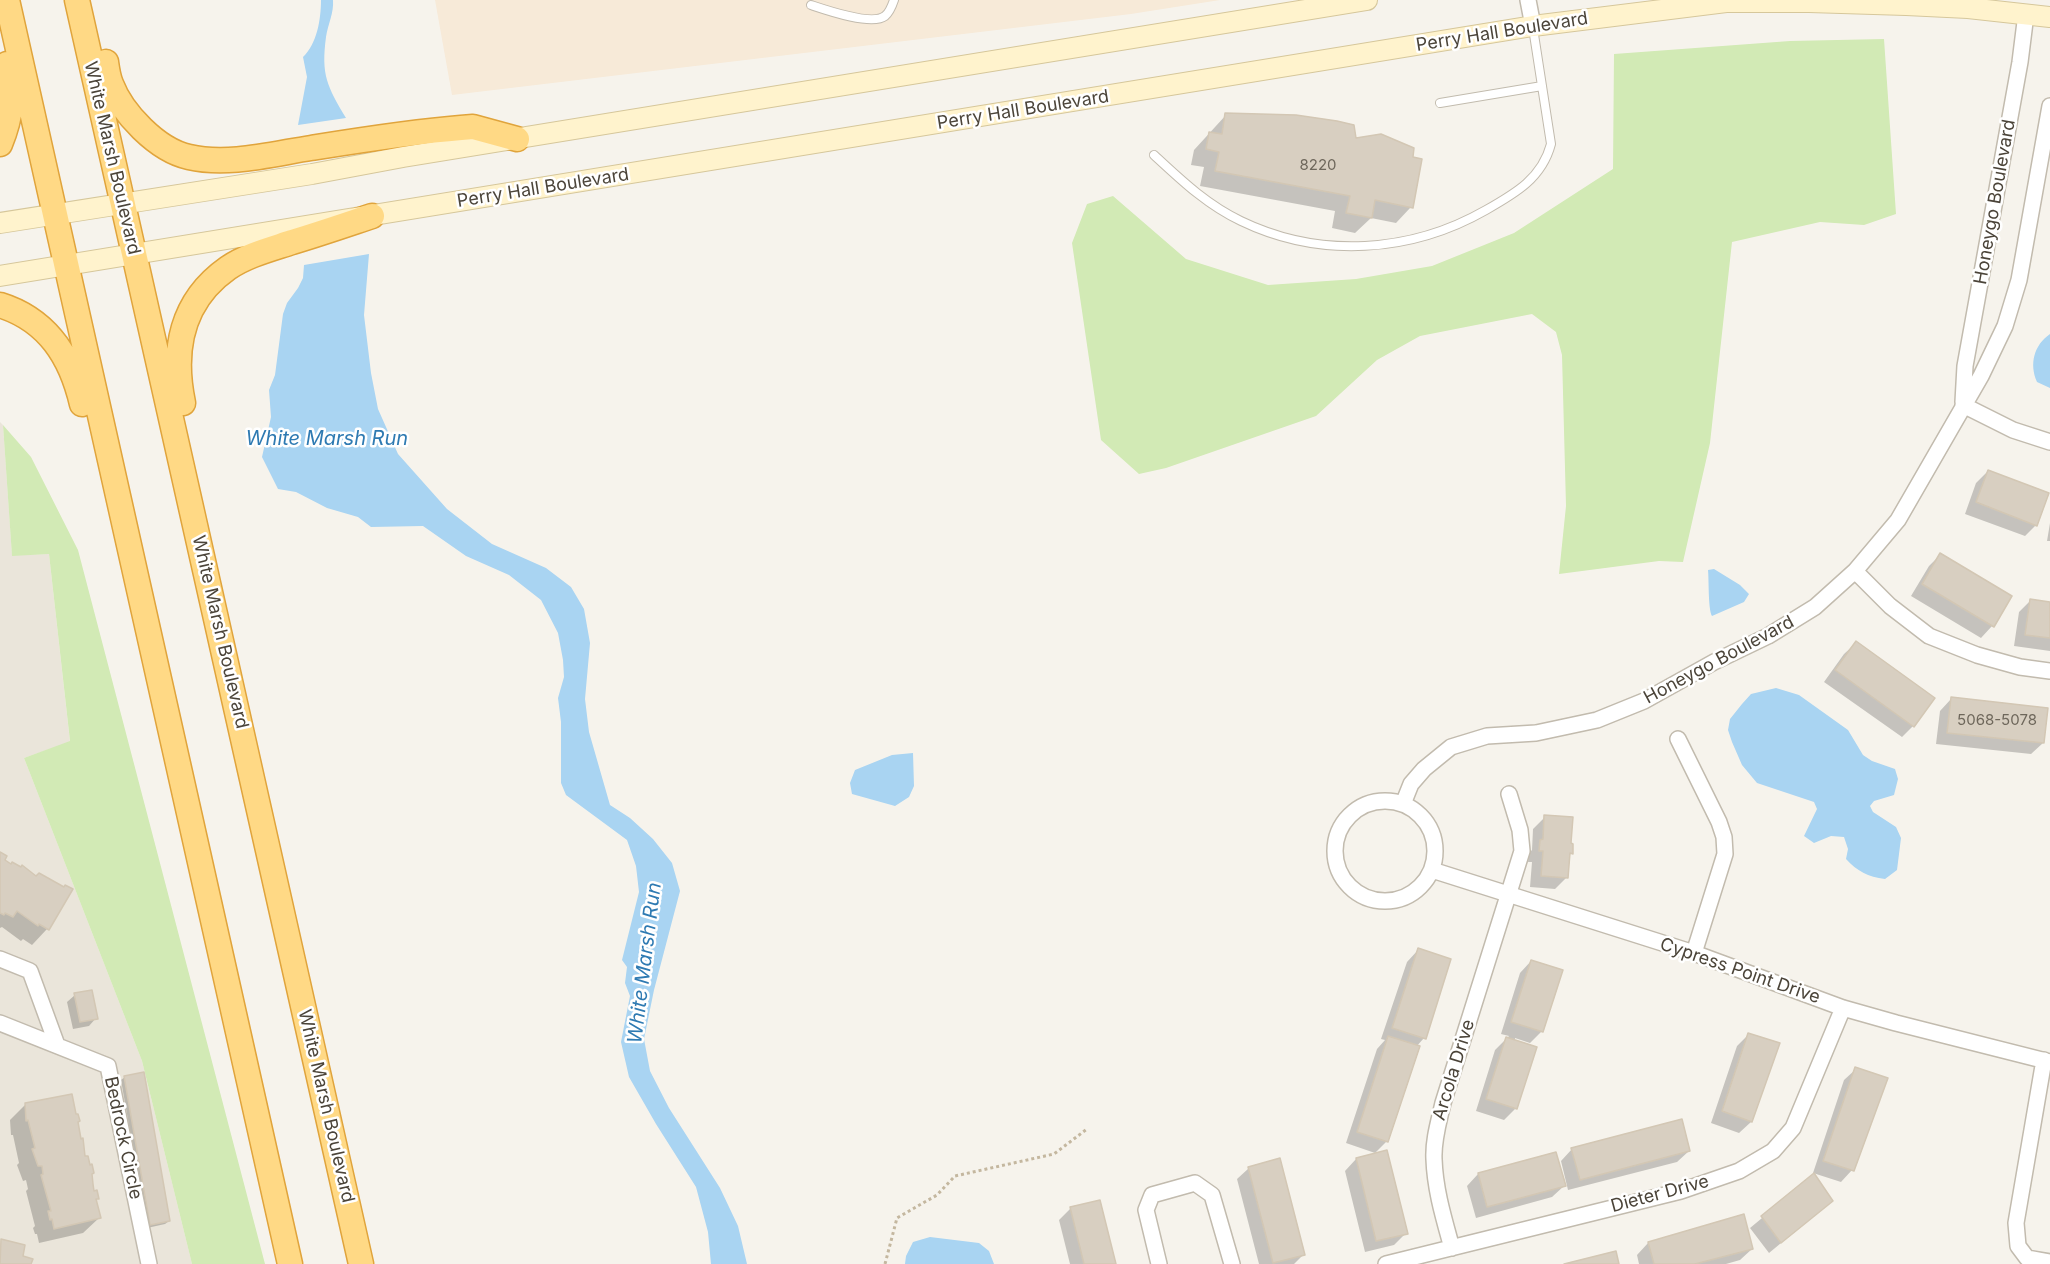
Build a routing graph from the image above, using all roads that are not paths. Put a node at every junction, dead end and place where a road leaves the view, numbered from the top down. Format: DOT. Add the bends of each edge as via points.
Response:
graph roads {
  1 [pos="7,0"];
  2 [pos="77,0"];
  3 [pos="92,0"];
  4 [pos="894,0"];
  5 [pos="1368,0"];
  6 [pos="1528,0"];
  7 [pos="811,5"];
  8 [pos="2026,7"];
  9 [pos="2050,17"];
  10 [pos="1533,26"];
  11 [pos="0,29"];
  12 [pos="1542,86"];
  13 [pos="1440,103"];
  14 [pos="2050,106"];
  15 [pos="517,139"];
  16 [pos="0,144"];
  17 [pos="1154,155"];
  18 [pos="122,204"];
  19 [pos="55,214"];
  20 [pos="372,216"];
  21 [pos="0,224"];
  22 [pos="134,254"];
  23 [pos="67,265"];
  24 [pos="0,276"];
  25 [pos="0,305"];
  26 [pos="1963,405"];
  27 [pos="2050,442"];
  28 [pos="1855,571"];
  29 [pos="2050,671"];
  30 [pos="164,703"];
  31 [pos="1678,739"];
  32 [pos="1509,794"];
  33 [pos="1403,804"];
  34 [pos="264,827"];
  35 [pos="1432,870"];
  36 [pos="1509,896"];
  37 [pos="1694,953"];
  38 [pos="0,959"];
  39 [pos="1843,1008"];
  40 [pos="0,1023"];
  41 [pos="57,1045"];
  42 [pos="2047,1061"];
  43 [pos="1452,1248"];
  44 [pos="2050,1262"];
  45 [pos="149,1264"];
  46 [pos="290,1264"];
  47 [pos="361,1264"];
  48 [pos="1159,1264"];
  49 [pos="1232,1264"];
  50 [pos="1386,1264"];
  1 -- 19 [label="highway"];
  2 -- 18 [label="highway, White Marsh Boulevard"];
  3 -- 15 [label="highway" via="111,84 122,106 148,134 186,156 236,159 473,127"];
  4 -- 7 [label="lane" via="884,18 873,20"];
  5 -- 15 [label="main road"];
  6 -- 10 [label="street"];
  8 -- 9 [label="main road, Perry Hall Boulevard"];
  8 -- 10 [label="main road, Perry Hall Boulevard" via="1726,2"];
  8 -- 26 [label="street, Honeygo Boulevard" via="2020,62 1965,366"];
  10 -- 12 [label="lane"];
  10 -- 20 [label="main road, Perry Hall Boulevard"];
  11 -- 16 [label="highway" via="11,86 11,107"];
  12 -- 13 [label="lane"];
  12 -- 17 [label="lane" via="1551,144 1540,171 1502,201 1472,218 1416,239 1388,244 1328,246 1270,233 1215,206"];
  14 -- 26 [label="street, Honeygo Boulevard" via="2019,280 2005,326"];
  15 -- 18 [label="main road"];
  18 -- 19 [label="main road"];
  18 -- 22 [label="highway, White Marsh Boulevard"];
  19 -- 21 [label="main road"];
  19 -- 23 [label="highway"];
  20 -- 22 [label="main road, Perry Hall Boulevard"];
  20 -- 34 [label="highway" via="257,254 228,268 198,300 180,338 180,390 218,561"];
  22 -- 23 [label="main road, Perry Hall Boulevard"];
  22 -- 34 [label="highway, White Marsh Boulevard"];
  23 -- 24 [label="main road, Perry Hall Boulevard"];
  23 -- 30 [label="highway"];
  25 -- 30 [label="highway" via="43,329 61,348 76,378 116,546"];
  26 -- 27 [label="street" via="2013,430"];
  26 -- 28 [label="street, Honeygo Boulevard" via="1898,520"];
  28 -- 29 [label="street" via="1890,606 1929,636 1977,655"];
  28 -- 33 [label="street, Honeygo Boulevard" via="1815,607 1768,636 1644,701 1597,720 1536,733 1487,736 1451,747 1411,784"];
  30 -- 46 [label="highway"];
  31 -- 37 [label="street" via="1724,837 1725,854"];
  32 -- 36 [label="street, Arcola Drive" via="1522,851"];
  33 -- 35 [label="street" via="1428,824 1434,840"];
  33 -- 35 [label="street" via="1370,803 1354,811 1336,839 1340,873 1349,887 1362,896 1394,901 1409,896"];
  34 -- 47 [label="highway, White Marsh Boulevard"];
  35 -- 36 [label="street, Cypress Point Drive"];
  36 -- 37 [label="street, Cypress Point Drive"];
  36 -- 43 [label="street, Arcola Drive" via="1437,1130 1433,1157 1436,1182"];
  37 -- 39 [label="street, Cypress Point Drive"];
  38 -- 41 [label="street" via="30,971"];
  39 -- 42 [label="street, Cypress Point Drive"];
  39 -- 43 [label="street, Dieter Drive" via="1793,1128 1773,1151 1739,1172 1681,1191"];
  40 -- 41 [label="street, Bedrock Circle"];
  41 -- 45 [label="street, Bedrock Circle" via="108,1066"];
  42 -- 44 [label="street" via="2016,1223 2018,1246 2027,1258"];
  43 -- 50 [label="street, Dieter Drive"];
  48 -- 49 [label="street" via="1146,1210 1152,1195 1195,1183 1212,1195"];
}
